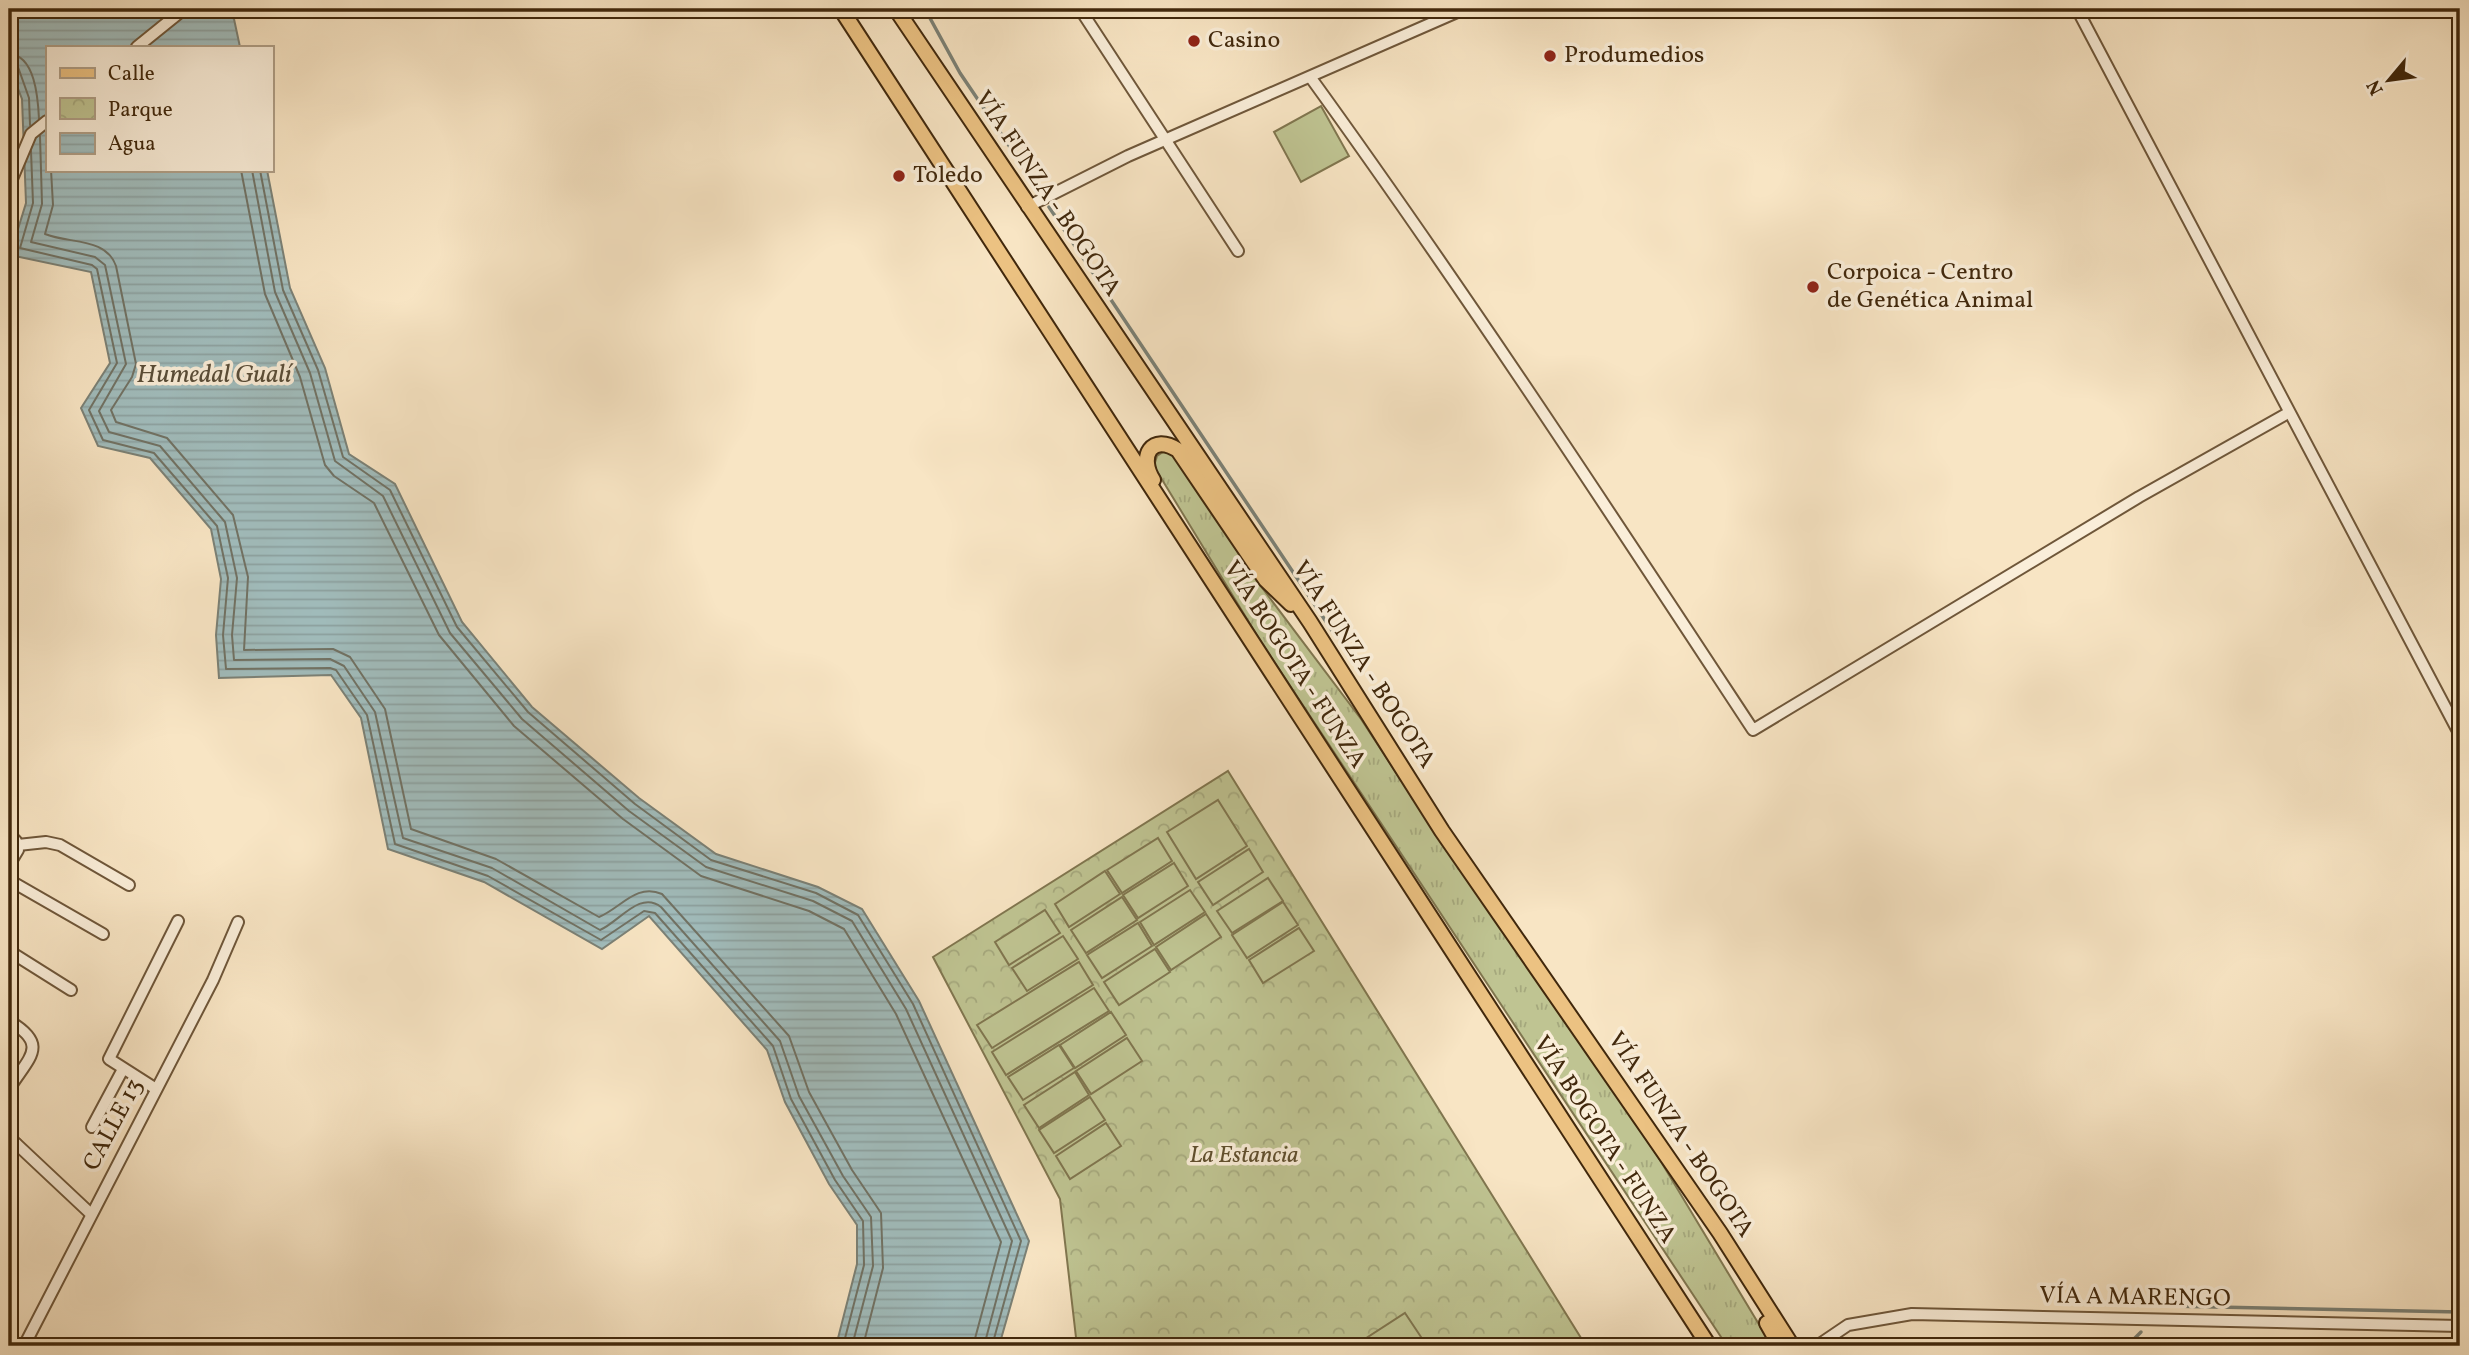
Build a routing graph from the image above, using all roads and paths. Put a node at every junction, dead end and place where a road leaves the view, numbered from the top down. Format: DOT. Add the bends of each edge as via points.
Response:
graph roads {
  1 [pos="184,9"];
  2 [pos="841,9"];
  3 [pos="896,9"];
  4 [pos="905,9"];
  5 [pos="1080,9"];
  6 [pos="1464,9"];
  7 [pos="2077,9"];
  8 [pos="138,46"];
  9 [pos="926,55"];
  10 [pos="1311,78"];
  11 [pos="46,122"];
  12 [pos="1165,141"];
  13 [pos="9,186"];
  14 [pos="1027,207"];
  15 [pos="1238,251"];
  16 [pos="2288,413"];
  17 [pos="1310,622"];
  18 [pos="1246,633"];
  19 [pos="2460,735"];
  20 [pos="9,834"];
  21 [pos="18,845"];
  22 [pos="9,865"];
  23 [pos="9,880"];
  24 [pos="130,885"];
  25 [pos="178,921"];
  26 [pos="238,922"];
  27 [pos="103,934"];
  28 [pos="9,951"];
  29 [pos="71,990"];
  30 [pos="9,1021"];
  31 [pos="123,1069"];
  32 [pos="9,1089"];
  33 [pos="156,1089"];
  34 [pos="92,1127"];
  35 [pos="1653,1135"];
  36 [pos="13,1141"];
  37 [pos="9,1160"];
  38 [pos="1599,1175"];
  39 [pos="91,1214"];
  40 [pos="2460,1326"];
  41 [pos="23,1346"];
  42 [pos="1709,1346"];
  43 [pos="1720,1346"];
  44 [pos="1780,1346"];
  45 [pos="1793,1346"];
  46 [pos="1817,1346"];
  1 -- 8 [label="street"];
  2 -- 18 [label="main road, VÍA BOGOTA - FUNZA"];
  3 -- 9 [label="main road, VÍA FUNZA - BOGOTA"];
  4 -- 9 [label="street"];
  5 -- 12 [label="street"];
  6 -- 10 [label="street"];
  7 -- 16 [label="street"];
  9 -- 14 [label="main road, VÍA FUNZA - BOGOTA"];
  10 -- 12 [label="street"];
  10 -- 16 [label="street" via="1530,391 1753,730 2139,497"];
  11 -- 13 [label="street" via="31,134"];
  12 -- 14 [label="street"];
  12 -- 15 [label="street"];
  14 -- 17 [label="main road, VÍA FUNZA - BOGOTA"];
  16 -- 19 [label="street"];
  17 -- 18 [label="main road" via="1266,580 1178,450 1169,444 1150,449 1146,470 1231,600"];
  17 -- 35 [label="main road, VÍA FUNZA - BOGOTA" via="1450,842"];
  18 -- 38 [label="main road, VÍA BOGOTA - FUNZA"];
  20 -- 21 [label="street"];
  21 -- 22 [label="street"];
  21 -- 24 [label="street" via="60,845"];
  23 -- 27 [label="street"];
  25 -- 31 [label="street" via="109,1059"];
  26 -- 33 [label="street, CALLE 13"];
  28 -- 29 [label="street"];
  30 -- 32 [label="street" via="29,1034 33,1045"];
  31 -- 33 [label="street"];
  31 -- 34 [label="street"];
  33 -- 39 [label="street, CALLE 13"];
  35 -- 44 [label="main road"];
  35 -- 45 [label="main road, VÍA FUNZA - BOGOTA"];
  36 -- 37 [label="street"];
  36 -- 39 [label="street"];
  38 -- 42 [label="main road, VÍA BOGOTA - FUNZA"];
  38 -- 43 [label="main road" via="1642,1227"];
  39 -- 41 [label="street, CALLE 13"];
  40 -- 46 [label="street, VÍA A MARENGO" via="1912,1314 1848,1325"];
}
